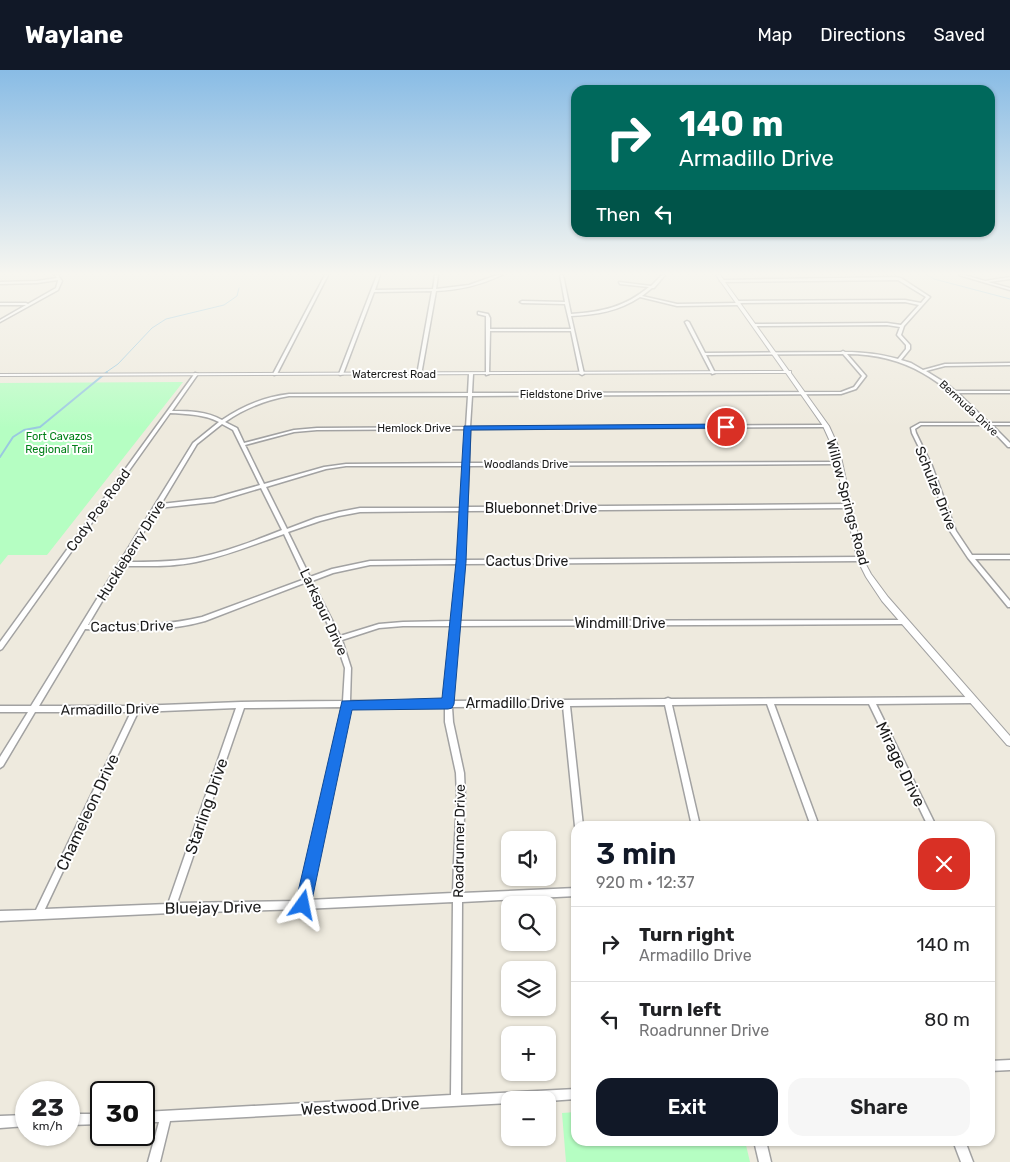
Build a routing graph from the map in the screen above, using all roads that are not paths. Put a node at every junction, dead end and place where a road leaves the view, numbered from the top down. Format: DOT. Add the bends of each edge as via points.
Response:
graph roads {
  1 [pos="300,326"];
  2 [pos="360,326"];
  3 [pos="428,326"];
  4 [pos="487,326"];
  5 [pos="572,326"];
  6 [pos="690,326"];
  7 [pos="756,326"];
  8 [pos="902,326"];
  9 [pos="488,330"];
  10 [pos="573,330"];
  11 [pos="843,352"];
  12 [pos="775,353"];
  13 [pos="704,354"];
  14 [pos="899,360"];
  15 [pos="1010,364"];
  16 [pos="924,370"];
  17 [pos="789,372"];
  18 [pos="713,373"];
  19 [pos="196,374"];
  20 [pos="275,374"];
  21 [pos="341,374"];
  22 [pos="471,374"];
  23 [pos="487,374"];
  24 [pos="582,374"];
  25 [pos="0,375"];
  26 [pos="419,375"];
  27 [pos="954,392"];
  28 [pos="1010,392"];
  29 [pos="470,394"];
  30 [pos="804,394"];
  31 [pos="168,412"];
  32 [pos="224,422"];
  33 [pos="987,424"];
  34 [pos="1010,424"];
  35 [pos="826,426"];
  36 [pos="467,428"];
  37 [pos="244,444"];
  38 [pos="1010,446"];
  39 [pos="838,463"];
  40 [pos="466,464"];
  41 [pos="265,486"];
  42 [pos="158,506"];
  43 [pos="848,506"];
  44 [pos="463,508"];
  45 [pos="286,530"];
  46 [pos="970,557"];
  47 [pos="1010,557"];
  48 [pos="860,559"];
  49 [pos="461,562"];
  50 [pos="123,564"];
  51 [pos="309,580"];
  52 [pos="1010,605"];
  53 [pos="904,622"];
  54 [pos="456,624"];
  55 [pos="84,627"];
  56 [pos="338,639"];
  57 [pos="0,647"];
  58 [pos="971,700"];
  59 [pos="668,701"];
  60 [pos="871,701"];
  61 [pos="566,703"];
  62 [pos="770,703"];
  63 [pos="448,704"];
  64 [pos="241,705"];
  65 [pos="346,705"];
  66 [pos="0,709"];
  67 [pos="33,709"];
  68 [pos="136,709"];
  69 [pos="1010,742"];
  70 [pos="0,764"];
  71 [pos="578,821"];
  72 [pos="695,821"];
  73 [pos="813,821"];
  74 [pos="930,821"];
  75 [pos="571,892"];
  76 [pos="457,897"];
  77 [pos="303,905"];
  78 [pos="171,908"];
  79 [pos="38,915"];
  80 [pos="0,916"];
  81 [pos="1010,1065"];
  82 [pos="995,1066"];
  83 [pos="571,1094"];
  84 [pos="456,1101"];
  85 [pos="155,1116"];
  86 [pos="166,1116"];
  87 [pos="15,1121"];
  88 [pos="0,1122"];
  89 [pos="761,1146"];
  90 [pos="961,1146"];
  91 [pos="154,1162"];
  92 [pos="764,1162"];
  93 [pos="967,1162"];
  1 -- 20 [label="street"];
  2 -- 21 [label="street"];
  3 -- 26 [label="street"];
  4 -- 9 [label="street"];
  5 -- 10 [label="street"];
  6 -- 13 [label="street"];
  7 -- 12 [label="street, Willow Springs Road"];
  8 -- 14 [label="street" via="899,335 908,349"];
  9 -- 10 [label="street"];
  9 -- 23 [label="street"];
  10 -- 24 [label="street"];
  11 -- 12 [label="street, Bermuda Drive"];
  11 -- 14 [label="street, Bermuda Drive"];
  11 -- 30 [label="street, Fieldstone Drive" via="864,376 855,388 841,393"];
  12 -- 13 [label="street, Bermuda Drive"];
  12 -- 17 [label="street, Willow Springs Road"];
  13 -- 18 [label="street"];
  14 -- 16 [label="street, Bermuda Drive"];
  15 -- 16 [label="street" via="945,365"];
  16 -- 27 [label="street, Bermuda Drive"];
  17 -- 18 [label="street, Watercrest Road"];
  17 -- 30 [label="street, Willow Springs Road"];
  18 -- 24 [label="street, Watercrest Road"];
  19 -- 20 [label="street, Watercrest Road"];
  19 -- 25 [label="street, Watercrest Road"];
  19 -- 31 [label="street, Cody Poe Road"];
  20 -- 21 [label="street, Watercrest Road"];
  21 -- 26 [label="street, Watercrest Road"];
  22 -- 23 [label="street, Watercrest Road"];
  22 -- 26 [label="street, Watercrest Road"];
  22 -- 29 [label="street, Roadrunner Drive"];
  23 -- 24 [label="street, Watercrest Road"];
  27 -- 28 [label="street"];
  27 -- 33 [label="street, Bermuda Drive"];
  29 -- 30 [label="street, Fieldstone Drive"];
  29 -- 32 [label="street, Fieldstone Drive" via="282,396 262,400"];
  29 -- 36 [label="street, Roadrunner Drive"];
  30 -- 35 [label="street, Willow Springs Road"];
  31 -- 32 [label="street, Larkspur Drive" via="196,413"];
  31 -- 57 [label="street, Cody Poe Road"];
  32 -- 37 [label="street, Larkspur Drive" via="235,429"];
  32 -- 42 [label="street, Huckleberry Drive" via="195,444"];
  33 -- 34 [label="street"];
  33 -- 38 [label="street, Bermuda Drive"];
  33 -- 46 [label="street, Schulze Drive" via="920,424 914,428 934,475 948,522"];
  35 -- 36 [label="street, Hemlock Drive"];
  35 -- 39 [label="street, Willow Springs Road" via="836,448"];
  36 -- 37 [label="street, Hemlock Drive" via="317,428"];
  36 -- 40 [label="street, Roadrunner Drive"];
  37 -- 41 [label="street, Larkspur Drive"];
  39 -- 40 [label="street, Woodlands Drive"];
  39 -- 43 [label="street, Willow Springs Road"];
  40 -- 41 [label="street, Woodlands Drive" via="346,465"];
  40 -- 44 [label="street, Roadrunner Drive"];
  41 -- 42 [label="street, Woodlands Drive" via="214,500"];
  41 -- 45 [label="street, Larkspur Drive"];
  42 -- 50 [label="street, Huckleberry Drive"];
  43 -- 44 [label="street, Bluebonnet Drive"];
  43 -- 48 [label="street, Willow Springs Road"];
  44 -- 45 [label="street, Bluebonnet Drive" via="360,510"];
  44 -- 49 [label="street, Roadrunner Drive"];
  45 -- 50 [label="street, Bluebonnet Drive" via="195,560"];
  45 -- 51 [label="street, Larkspur Drive"];
  46 -- 47 [label="street"];
  46 -- 52 [label="street, Schulze Drive"];
  48 -- 49 [label="street, Cactus Drive"];
  48 -- 53 [label="street, Willow Springs Road"];
  49 -- 51 [label="street, Cactus Drive" via="363,564"];
  49 -- 54 [label="street, Roadrunner Drive"];
  50 -- 55 [label="street, Huckleberry Drive"];
  51 -- 55 [label="street, Cactus Drive" via="182,625 146,629"];
  51 -- 56 [label="street, Larkspur Drive"];
  53 -- 54 [label="street, Windmill Drive"];
  53 -- 58 [label="street, Willow Springs Road"];
  54 -- 56 [label="street, Windmill Drive" via="379,626"];
  54 -- 63 [label="street, Roadrunner Drive"];
  55 -- 67 [label="street, Huckleberry Drive"];
  56 -- 65 [label="street, Larkspur Drive" via="348,668"];
  58 -- 60 [label="street, Armadillo Drive"];
  58 -- 69 [label="street, Willow Springs Road"];
  59 -- 61 [label="street, Armadillo Drive"];
  59 -- 62 [label="street, Armadillo Drive"];
  59 -- 72 [label="street"];
  60 -- 62 [label="street, Armadillo Drive"];
  60 -- 74 [label="street, Mirage Drive"];
  61 -- 63 [label="street, Armadillo Drive"];
  61 -- 71 [label="street"];
  62 -- 73 [label="street"];
  63 -- 65 [label="street, Armadillo Drive"];
  63 -- 76 [label="street, Roadrunner Drive" via="460,773"];
  64 -- 65 [label="street, Armadillo Drive"];
  64 -- 68 [label="street, Armadillo Drive"];
  64 -- 78 [label="street, Starling Drive"];
  65 -- 77 [label="street, Larkspur Drive"];
  66 -- 67 [label="street, Armadillo Drive"];
  67 -- 68 [label="street, Armadillo Drive"];
  67 -- 70 [label="street, Huckleberry Drive"];
  68 -- 79 [label="street, Chameleon Drive"];
  75 -- 76 [label="street, Bluejay Drive"];
  76 -- 77 [label="street, Bluejay Drive"];
  76 -- 84 [label="street, Roadrunner Drive"];
  77 -- 78 [label="street, Bluejay Drive"];
  78 -- 79 [label="street, Bluejay Drive"];
  79 -- 80 [label="street, Bluejay Drive"];
  81 -- 82 [label="street"];
  83 -- 84 [label="street, Westwood Drive"];
  84 -- 86 [label="street, Westwood Drive"];
  85 -- 86 [label="street, Westwood Drive"];
  86 -- 91 [label="street"];
  87 -- 88 [label="street"];
  89 -- 92 [label="street"];
  90 -- 93 [label="street"];
}
